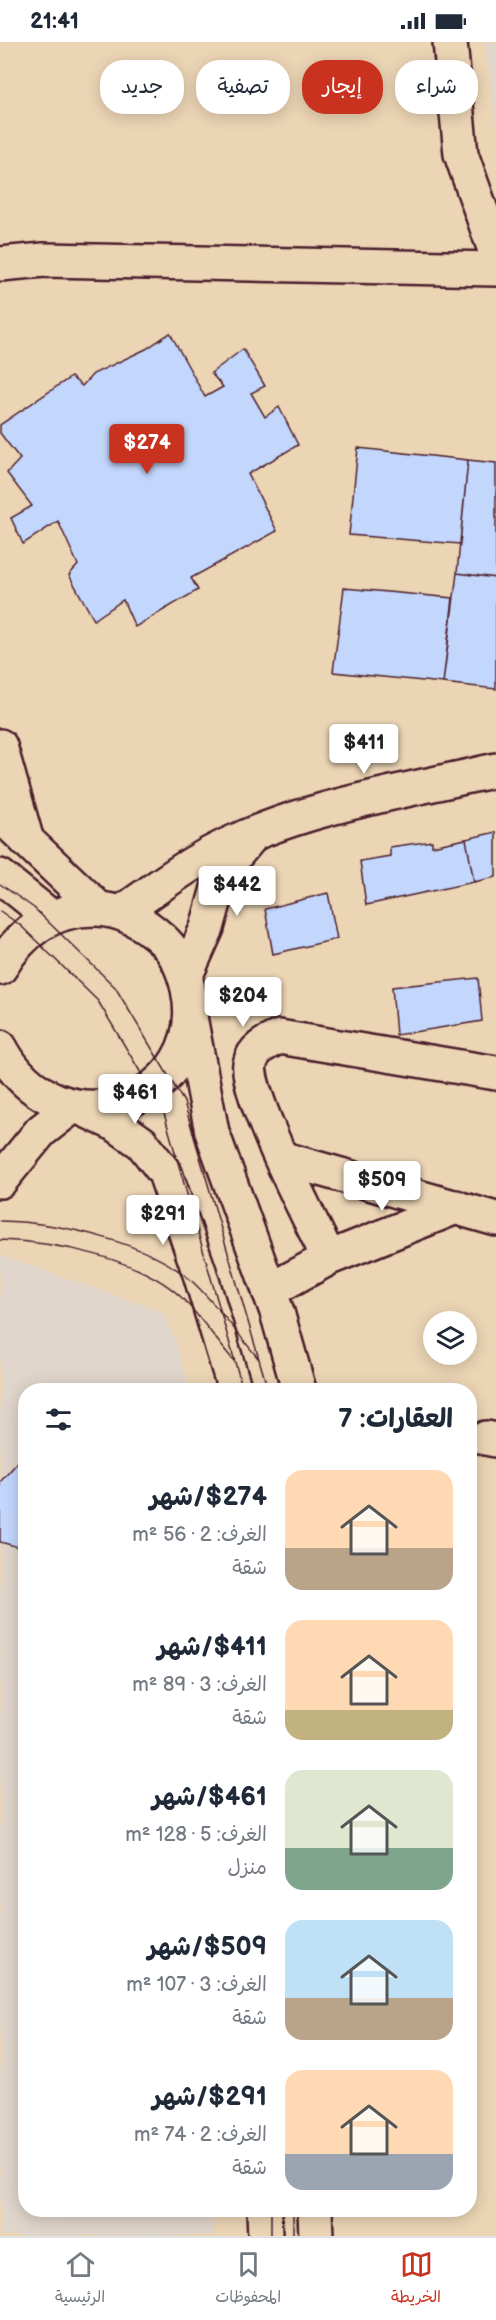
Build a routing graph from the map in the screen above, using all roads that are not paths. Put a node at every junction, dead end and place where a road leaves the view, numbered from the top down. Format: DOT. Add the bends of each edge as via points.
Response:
graph roads {
  1 [pos="450,42"];
  2 [pos="496,252"];
  3 [pos="0,264"];
  4 [pos="496,269"];
  5 [pos="0,746"];
  6 [pos="496,770"];
  7 [pos="0,815"];
  8 [pos="251,836"];
  9 [pos="27,841"];
  10 [pos="0,876"];
  11 [pos="110,911"];
  12 [pos="51,917"];
  13 [pos="0,968"];
  14 [pos="185,976"];
  15 [pos="190,1019"];
  16 [pos="0,1047"];
  17 [pos="496,1073"];
  18 [pos="77,1107"];
  19 [pos="281,1158"];
  20 [pos="0,1181"];
  21 [pos="456,1207"];
  22 [pos="496,1219"];
  23 [pos="328,1258"];
  24 [pos="269,1291"];
  25 [pos="233,1383"];
  26 [pos="297,1383"];
  27 [pos="265,2217"];
  28 [pos="315,2217"];
  29 [pos="266,2236"];
  30 [pos="316,2236"];
  1 -- 2 [label="street" via="461,154"];
  3 -- 4 [label="street" via="44,260"];
  5 -- 9 [label="street"];
  6 -- 8 [label="street" via="303,816"];
  7 -- 9 [label="street"];
  8 -- 11 [label="street" via="193,863"];
  8 -- 14 [label="street" via="224,872 207,928"];
  9 -- 11 [label="street"];
  10 -- 12 [label="street"];
  11 -- 12 [label="street" via="82,909"];
  11 -- 14 [label="street" via="138,921 167,944"];
  12 -- 13 [label="street" via="27,932"];
  14 -- 15 [label="street"];
  15 -- 18 [label="street" via="183,1048 167,1074 151,1089 106,1107"];
  15 -- 24 [label="street" via="212,1132"];
  16 -- 18 [label="street" via="9,1065 27,1084 48,1098"];
  17 -- 19 [label="street" via="279,1037 263,1045 249,1066 263,1116"];
  18 -- 20 [label="street" via="41,1131"];
  18 -- 25 [label="street" via="115,1124 142,1143 165,1173"];
  19 -- 21 [label="street"];
  19 -- 23 [label="street"];
  21 -- 22 [label="street"];
  21 -- 23 [label="street"];
  23 -- 24 [label="street"];
  24 -- 26 [label="street"];
  27 -- 29 [label="street"];
  28 -- 30 [label="street"];
}
